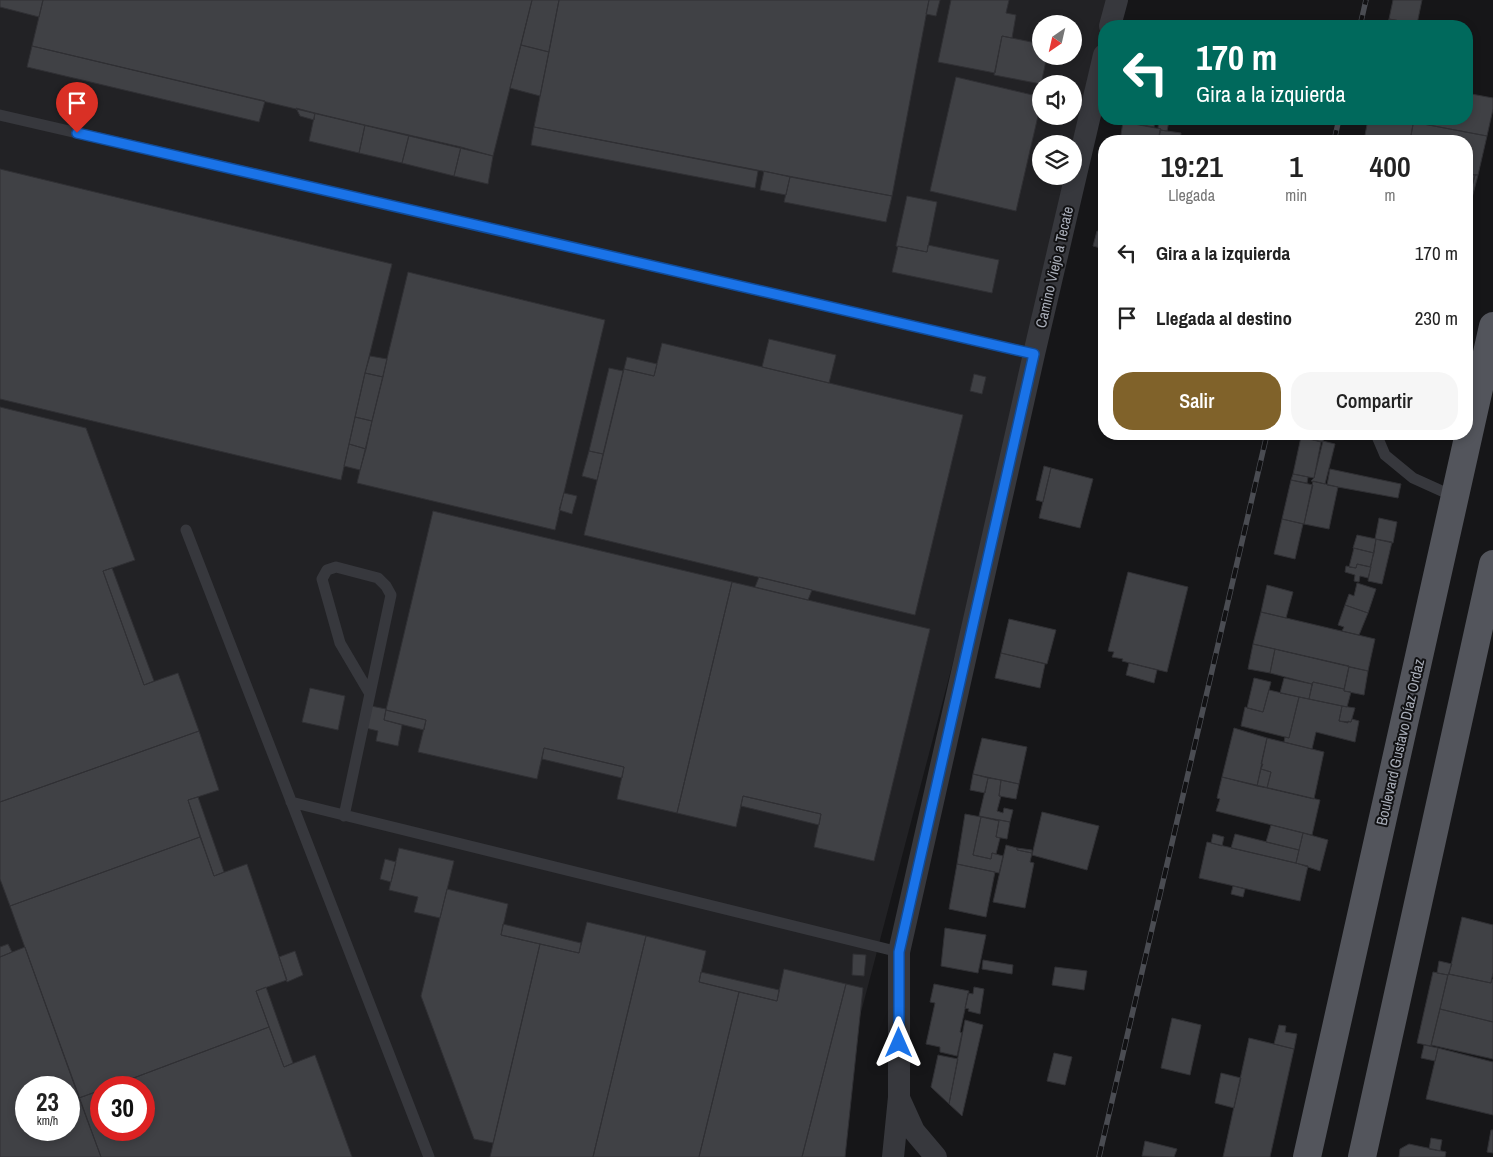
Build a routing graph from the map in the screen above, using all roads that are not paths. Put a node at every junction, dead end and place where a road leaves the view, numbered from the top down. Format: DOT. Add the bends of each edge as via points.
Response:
graph roads {
  1 [pos="1117,0"];
  2 [pos="1112,20"];
  3 [pos="1098,81"];
  4 [pos="0,115"];
  5 [pos="1493,326"];
  6 [pos="1034,354"];
  7 [pos="1473,415"];
  8 [pos="1379,440"];
  9 [pos="1468,440"];
  10 [pos="1455,496"];
  11 [pos="186,530"];
  12 [pos="1493,564"];
  13 [pos="1487,613"];
  14 [pos="370,694"];
  15 [pos="291,802"];
  16 [pos="344,816"];
  17 [pos="899,952"];
  18 [pos="899,1097"];
  19 [pos="429,1157"];
  20 [pos="893,1157"];
  21 [pos="936,1157"];
  22 [pos="1307,1157"];
  23 [pos="1362,1157"];
  1 -- 2 [label="street"];
  3 -- 6 [label="street, Camino Viejo a Tecate"];
  4 -- 6 [label="lane"];
  5 -- 7 [label="main road, Boulevard Gustavo Díaz Ordaz"];
  6 -- 17 [label="street, Camino Viejo a Tecate"];
  8 -- 10 [label="lane" via="1385,455 1413,478"];
  9 -- 10 [label="main road, Boulevard Gustavo Díaz Ordaz"];
  10 -- 22 [label="main road, Boulevard Gustavo Díaz Ordaz"];
  11 -- 15 [label="lane"];
  12 -- 13 [label="main road"];
  13 -- 23 [label="main road"];
  14 -- 14 [label="lane" via="391,595 378,578 336,568 327,570 322,579 340,643"];
  14 -- 16 [label="lane"];
  15 -- 16 [label="lane"];
  15 -- 19 [label="lane"];
  16 -- 17 [label="lane"];
  17 -- 18 [label="street, Camino Viejo a Tecate"];
  18 -- 20 [label="street, Camino Viejo a Tecate"];
  18 -- 21 [label="street, Camino Viejo a Tecate" via="914,1131"];
}
